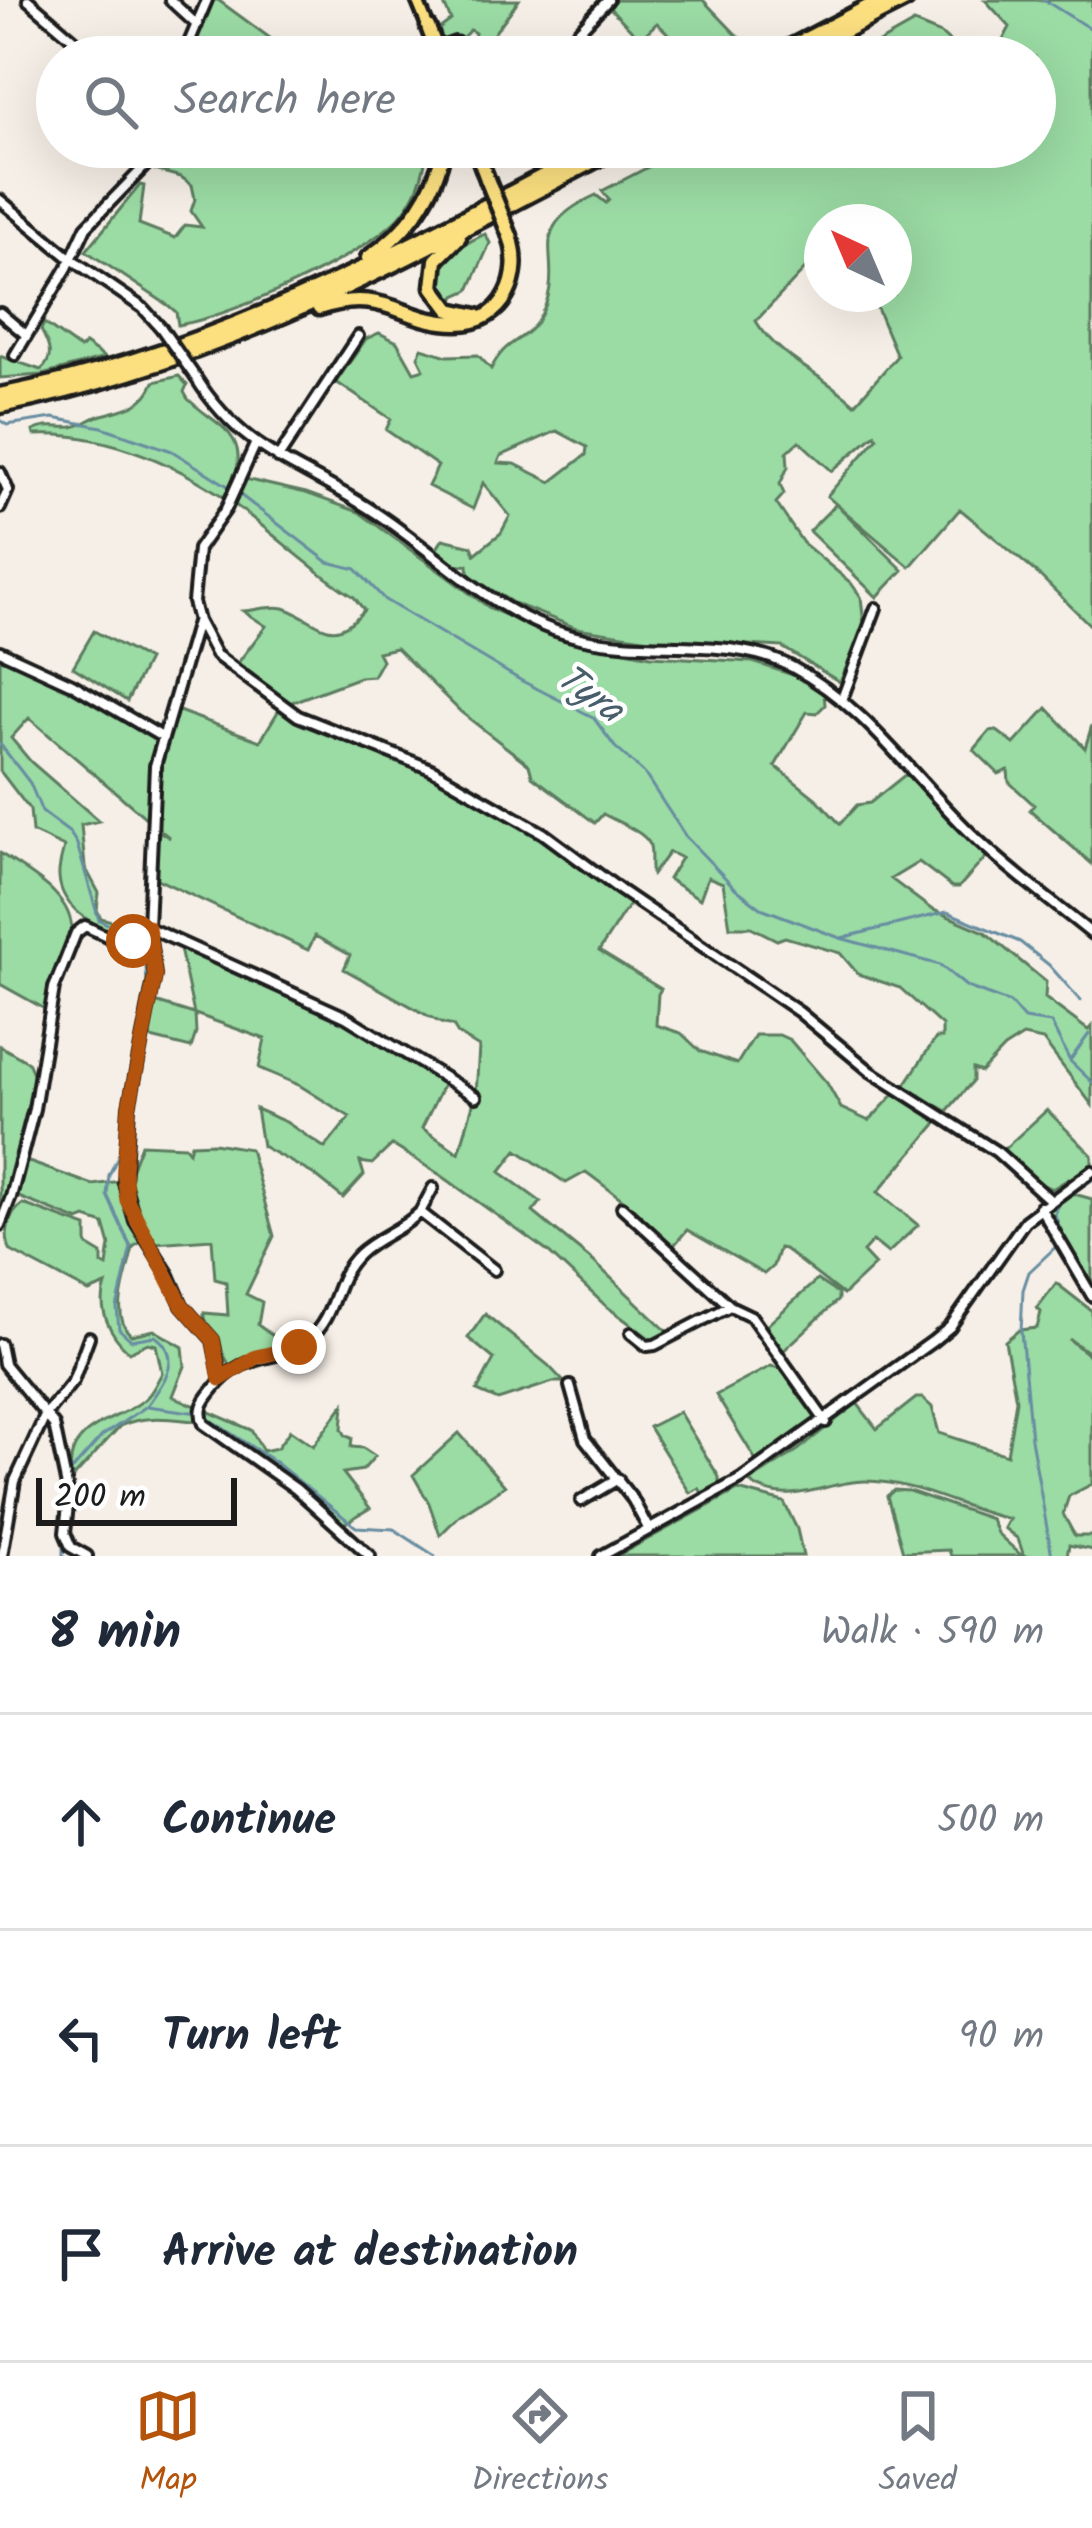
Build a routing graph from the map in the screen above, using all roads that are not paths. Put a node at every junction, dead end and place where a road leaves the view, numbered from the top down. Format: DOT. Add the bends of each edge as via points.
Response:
graph roads {
  1 [pos="28,0"];
  2 [pos="170,0"];
  3 [pos="207,0"];
  4 [pos="417,0"];
  5 [pos="608,0"];
  6 [pos="881,0"];
  7 [pos="906,0"];
  8 [pos="197,25"];
  9 [pos="428,27"];
  10 [pos="70,36"];
  11 [pos="192,36"];
  12 [pos="431,36"];
  13 [pos="574,36"];
  14 [pos="812,36"];
  15 [pos="835,36"];
  16 [pos="143,168"];
  17 [pos="438,168"];
  18 [pos="483,168"];
  19 [pos="557,168"];
  20 [pos="581,168"];
  21 [pos="0,200"];
  22 [pos="494,213"];
  23 [pos="70,258"];
  24 [pos="306,296"];
  25 [pos="0,313"];
  26 [pos="489,314"];
  27 [pos="262,328"];
  28 [pos="25,334"];
  29 [pos="358,337"];
  30 [pos="15,355"];
  31 [pos="0,395"];
  32 [pos="1,406"];
  33 [pos="255,445"];
  34 [pos="278,458"];
  35 [pos="0,472"];
  36 [pos="0,508"];
  37 [pos="876,608"];
  38 [pos="198,621"];
  39 [pos="0,651"];
  40 [pos="842,699"];
  41 [pos="162,737"];
  42 [pos="148,927"];
  43 [pos="1092,934"];
  44 [pos="476,1097"];
  45 [pos="1092,1171"];
  46 [pos="433,1188"];
  47 [pos="1049,1199"];
  48 [pos="622,1207"];
  49 [pos="1040,1207"];
  50 [pos="420,1212"];
  51 [pos="0,1225"];
  52 [pos="494,1270"];
  53 [pos="1092,1296"];
  54 [pos="730,1306"];
  55 [pos="631,1333"];
  56 [pos="88,1337"];
  57 [pos="0,1345"];
  58 [pos="220,1379"];
  59 [pos="570,1386"];
  60 [pos="46,1414"];
  61 [pos="826,1422"];
  62 [pos="618,1479"];
  63 [pos="581,1501"];
  64 [pos="648,1528"];
  65 [pos="2,1556"];
  66 [pos="87,1556"];
  67 [pos="370,1556"];
  68 [pos="601,1556"];
  1 -- 10 [label="street"];
  2 -- 8 [label="street"];
  3 -- 8 [label="street"];
  4 -- 9 [label="main road"];
  5 -- 13 [label="street"];
  6 -- 14 [label="highway"];
  7 -- 15 [label="highway"];
  8 -- 11 [label="street"];
  9 -- 12 [label="highway"];
  16 -- 23 [label="street" via="86,227"];
  17 -- 24 [label="highway" via="403,230"];
  18 -- 26 [label="highway, bridge" via="516,260 505,298"];
  19 -- 24 [label="highway"];
  20 -- 22 [label="highway"];
  21 -- 23 [label="street"];
  22 -- 26 [label="highway" via="444,249 432,276 450,310"];
  22 -- 27 [label="highway"];
  23 -- 28 [label="street"];
  23 -- 33 [label="street, bridge" via="161,328 218,410"];
  24 -- 31 [label="highway" via="154,356"];
  25 -- 28 [label="street"];
  26 -- 27 [label="highway" via="453,323 352,301"];
  27 -- 32 [label="highway" via="142,371"];
  28 -- 30 [label="street"];
  29 -- 34 [label="street"];
  33 -- 34 [label="street"];
  33 -- 38 [label="street" via="198,549"];
  34 -- 40 [label="street" via="378,514 477,592 530,621 626,646 760,655"];
  35 -- 36 [label="street" via="8,490"];
  37 -- 40 [label="street"];
  38 -- 41 [label="street"];
  38 -- 47 [label="street" via="216,655 283,708 431,769 544,833 800,1012 870,1071 997,1152"];
  39 -- 41 [label="street"];
  40 -- 43 [label="street" via="979,841"];
  41 -- 42 [label="street"];
  42 -- 44 [label="street" via="346,1017"];
  42 -- 51 [label="street" via="137,939 115,940 85,926 76,933 54,988 34,1109"];
  42 -- 58 [label="street" via="155,976 129,1107 127,1200 182,1305 213,1340"];
  45 -- 47 [label="street"];
  46 -- 50 [label="street"];
  47 -- 49 [label="street"];
  48 -- 54 [label="street"];
  49 -- 53 [label="street"];
  49 -- 61 [label="street" via="950,1328"];
  50 -- 52 [label="street"];
  50 -- 58 [label="street" via="361,1252 340,1278 332,1311 306,1342"];
  54 -- 55 [label="street" via="655,1345"];
  54 -- 61 [label="street" via="751,1316"];
  56 -- 60 [label="street" via="73,1381"];
  57 -- 60 [label="street" via="4,1364"];
  58 -- 67 [label="street" via="203,1402 204,1424 296,1489"];
  59 -- 62 [label="street" via="585,1439"];
  60 -- 65 [label="street" via="15,1481"];
  60 -- 66 [label="street" via="69,1496 65,1533"];
  61 -- 64 [label="street"];
  62 -- 63 [label="street"];
  62 -- 64 [label="street"];
  64 -- 68 [label="street"];
}
